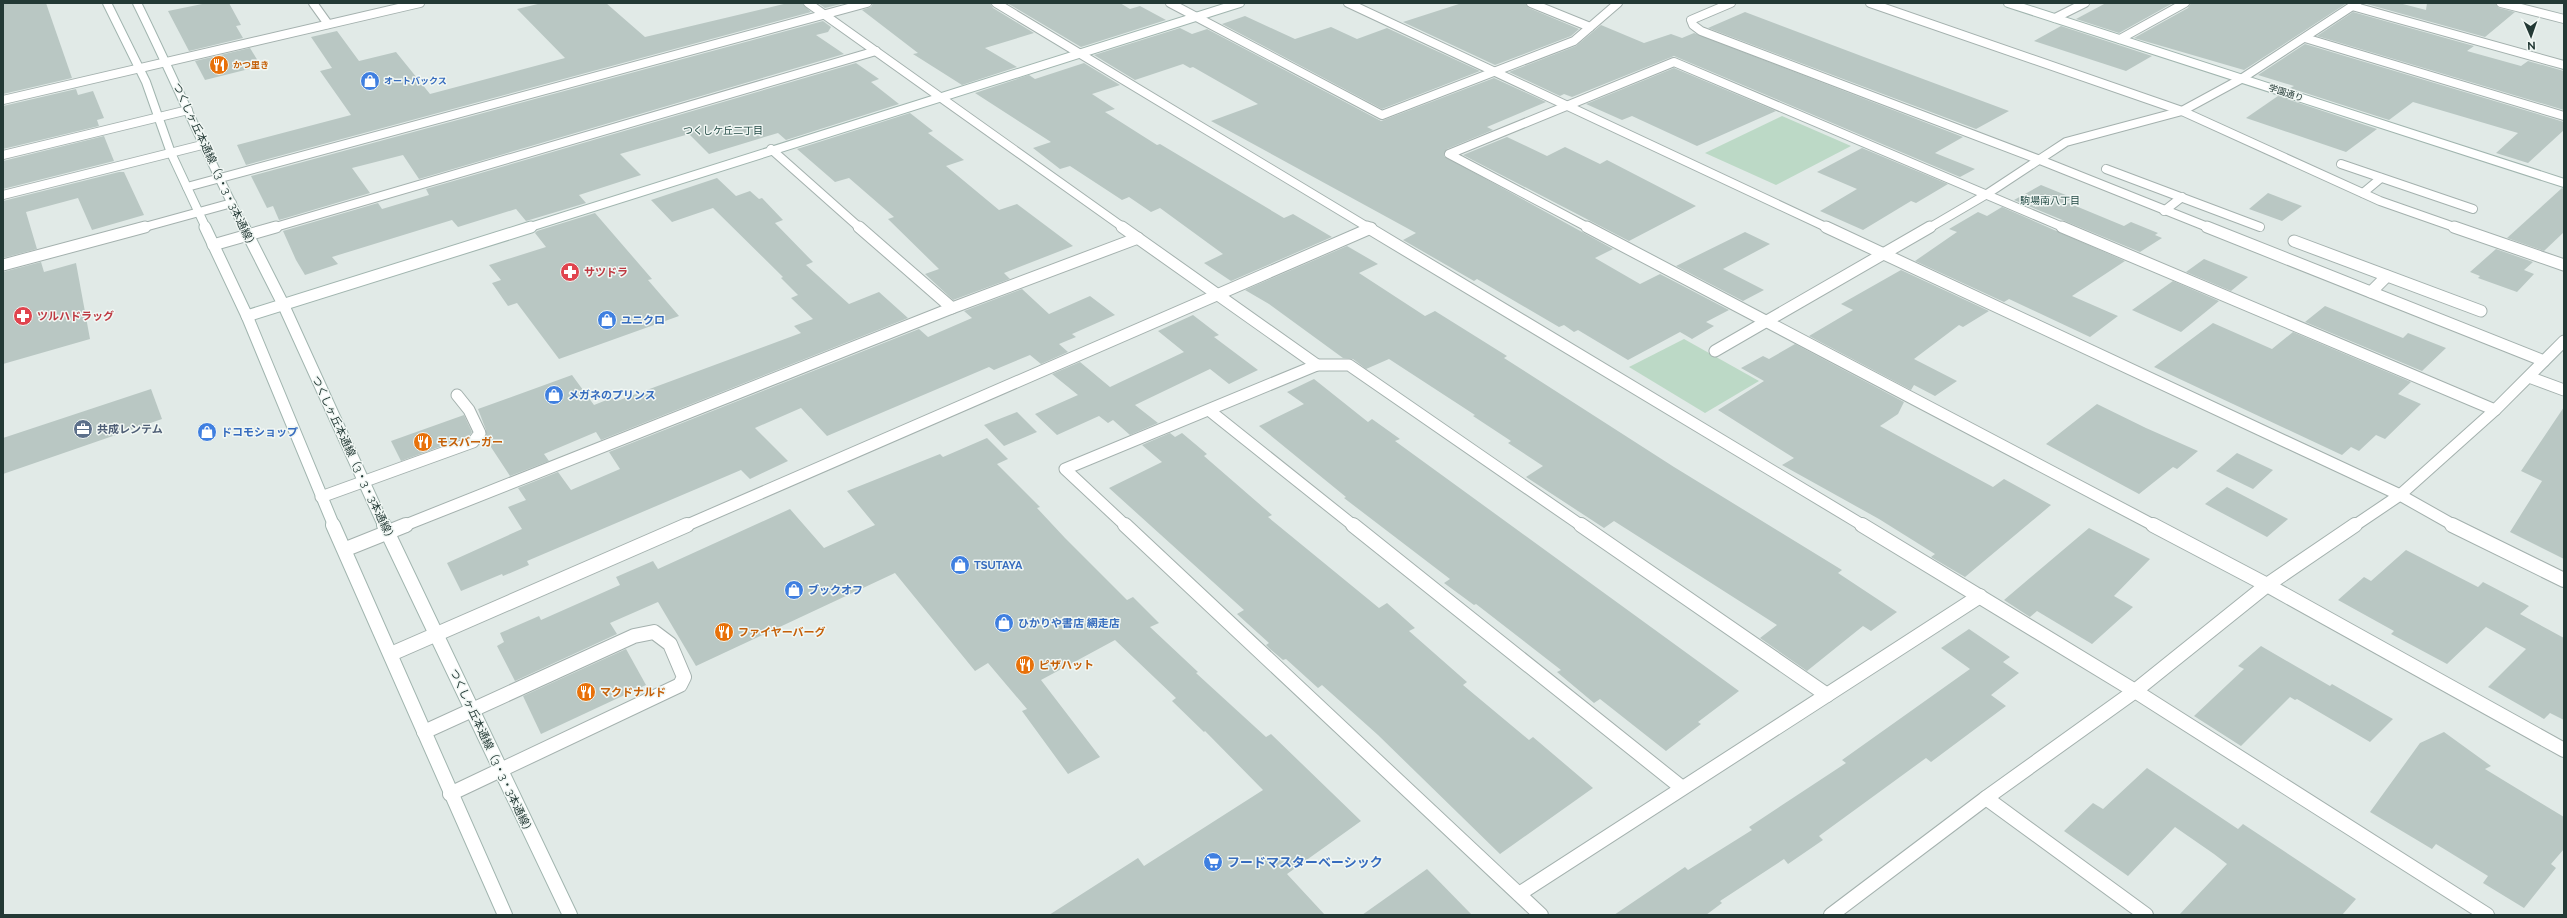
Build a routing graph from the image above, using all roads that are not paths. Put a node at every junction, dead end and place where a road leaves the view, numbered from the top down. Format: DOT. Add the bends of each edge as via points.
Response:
graph roads {
  1 [pos="107,3"];
  2 [pos="136,3"];
  3 [pos="313,3"];
  4 [pos="420,3"];
  5 [pos="808,3"];
  6 [pos="867,3"];
  7 [pos="996,3"];
  8 [pos="1170,3"];
  9 [pos="1240,3"];
  10 [pos="1348,3"];
  11 [pos="1532,3"];
  12 [pos="1618,3"];
  13 [pos="1731,3"];
  14 [pos="1870,3"];
  15 [pos="2008,3"];
  16 [pos="2085,3"];
  17 [pos="2185,3"];
  18 [pos="2501,3"];
  19 [pos="2355,4"];
  20 [pos="824,14"];
  21 [pos="1196,17"];
  22 [pos="2055,18"];
  23 [pos="2564,20"];
  24 [pos="328,24"];
  25 [pos="1590,27"];
  26 [pos="2305,38"];
  27 [pos="2120,39"];
  28 [pos="876,51"];
  29 [pos="1080,53"];
  30 [pos="166,62"];
  31 [pos="2564,65"];
  32 [pos="138,68"];
  33 [pos="1494,71"];
  34 [pos="2241,79"];
  35 [pos="941,96"];
  36 [pos="3,100"];
  37 [pos="1568,105"];
  38 [pos="188,110"];
  39 [pos="2182,112"];
  40 [pos="2564,116"];
  41 [pos="158,117"];
  42 [pos="202,145"];
  43 [pos="772,149"];
  44 [pos="171,153"];
  45 [pos="3,155"];
  46 [pos="2040,160"];
  47 [pos="2340,164"];
  48 [pos="2106,169"];
  49 [pos="220,178"];
  50 [pos="2381,178"];
  51 [pos="2564,183"];
  52 [pos="187,187"];
  53 [pos="2362,193"];
  54 [pos="1987,194"];
  55 [pos="3,195"];
  56 [pos="2182,197"];
  57 [pos="232,203"];
  58 [pos="2473,209"];
  59 [pos="2164,211"];
  60 [pos="199,212"];
  61 [pos="2260,227"];
  62 [pos="1371,228"];
  63 [pos="246,235"];
  64 [pos="1138,238"];
  65 [pos="2294,241"];
  66 [pos="212,245"];
  67 [pos="1882,252"];
  68 [pos="2564,265"];
  69 [pos="3,266"];
  70 [pos="2387,276"];
  71 [pos="2370,292"];
  72 [pos="1218,294"];
  73 [pos="283,304"];
  74 [pos="952,308"];
  75 [pos="2481,311"];
  76 [pos="247,316"];
  77 [pos="1765,320"];
  78 [pos="2564,341"];
  79 [pos="1714,351"];
  80 [pos="2544,361"];
  81 [pos="1317,365"];
  82 [pos="2529,377"];
  83 [pos="2564,390"];
  84 [pos="457,395"];
  85 [pos="2495,410"];
  86 [pos="1210,411"];
  87 [pos="363,482"];
  88 [pos="2400,495"];
  89 [pos="321,497"];
  90 [pos="388,532"];
  91 [pos="346,549"];
  92 [pos="2564,580"];
  93 [pos="2267,585"];
  94 [pos="1980,596"];
  95 [pos="436,634"];
  96 [pos="391,654"];
  97 [pos="2135,691"];
  98 [pos="1827,695"];
  99 [pos="471,710"];
  100 [pos="424,732"];
  101 [pos="2564,750"];
  102 [pos="500,770"];
  103 [pos="1682,787"];
  104 [pos="450,794"];
  105 [pos="1986,798"];
  106 [pos="1519,894"];
  107 [pos="505,915"];
  108 [pos="570,915"];
  109 [pos="1541,915"];
  110 [pos="1831,915"];
  111 [pos="2146,915"];
  112 [pos="2487,915"];
  1 -- 32 [label="street"];
  2 -- 30 [label="street, つくしヶ丘本通線（3・3・3本通線）"];
  3 -- 24 [label="street"];
  4 -- 24 [label="street"];
  5 -- 20 [label="street"];
  6 -- 20 [label="street"];
  7 -- 29 [label="street"];
  8 -- 21 [label="street"];
  9 -- 21 [label="street"];
  10 -- 33 [label="street"];
  11 -- 25 [label="street"];
  12 -- 25 [label="street"];
  13 -- 46 [label="street" via="1691,20 1693,25 1701,31"];
  14 -- 39 [label="street"];
  15 -- 22 [label="street, 学園通り"];
  16 -- 22 [label="street"];
  17 -- 27 [label="street"];
  18 -- 23 [label="street"];
  19 -- 26 [label="street"];
  19 -- 31 [label="street"];
  20 -- 28 [label="street"];
  20 -- 49 [label="street"];
  21 -- 29 [label="street"];
  21 -- 33 [label="street" via="1382,115"];
  22 -- 27 [label="street, 学園通り"];
  24 -- 30 [label="street"];
  25 -- 33 [label="street" via="1574,41"];
  26 -- 34 [label="street"];
  26 -- 40 [label="street"];
  27 -- 34 [label="street, 学園通り"];
  28 -- 35 [label="street"];
  28 -- 63 [label="street"];
  29 -- 35 [label="street"];
  29 -- 62 [label="street"];
  30 -- 32 [label="street"];
  30 -- 38 [label="street, つくしヶ丘本通線（3・3・3本通線）"];
  32 -- 36 [label="street"];
  32 -- 41 [label="street" via="146,82"];
  33 -- 37 [label="street"];
  34 -- 39 [label="street"];
  34 -- 51 [label="street, 学園通り"];
  35 -- 43 [label="street"];
  35 -- 64 [label="street"];
  37 -- 54 [label="street" via="1674,62"];
  37 -- 67 [label="street"];
  37 -- 77 [label="street" via="1449,154"];
  38 -- 41 [label="street"];
  38 -- 42 [label="street, つくしヶ丘本通線（3・3・3本通線）"];
  39 -- 46 [label="street" via="2066,142"];
  39 -- 53 [label="street"];
  41 -- 44 [label="street"];
  41 -- 45 [label="street"];
  42 -- 44 [label="street"];
  42 -- 49 [label="street, つくしヶ丘本通線（3・3・3本通線）"];
  43 -- 73 [label="street"];
  43 -- 74 [label="street"];
  44 -- 52 [label="street"];
  44 -- 55 [label="street"];
  46 -- 54 [label="street"];
  46 -- 59 [label="street"];
  47 -- 50 [label="street"];
  48 -- 56 [label="street"];
  49 -- 52 [label="street"];
  49 -- 57 [label="street, つくしヶ丘本通線（3・3・3本通線）"];
  50 -- 53 [label="street"];
  50 -- 58 [label="street"];
  52 -- 60 [label="street"];
  53 -- 68 [label="street"];
  54 -- 67 [label="street"];
  54 -- 85 [label="street"];
  56 -- 59 [label="street"];
  56 -- 61 [label="street"];
  57 -- 60 [label="street"];
  57 -- 63 [label="street, つくしヶ丘本通線（3・3・3本通線）"];
  59 -- 71 [label="street"];
  60 -- 66 [label="street"];
  60 -- 69 [label="street"];
  62 -- 72 [label="street"];
  62 -- 94 [label="street"];
  63 -- 66 [label="street"];
  63 -- 73 [label="street, つくしヶ丘本通線（3・3・3本通線）"];
  64 -- 72 [label="street"];
  64 -- 74 [label="street"];
  65 -- 70 [label="street"];
  66 -- 76 [label="street"];
  67 -- 77 [label="street"];
  67 -- 88 [label="street"];
  70 -- 71 [label="street"];
  70 -- 75 [label="street"];
  71 -- 80 [label="street"];
  72 -- 81 [label="street"];
  72 -- 95 [label="street"];
  73 -- 76 [label="street"];
  73 -- 87 [label="street, つくしヶ丘本通線（3・3・3本通線）"];
  74 -- 90 [label="street"];
  76 -- 89 [label="street"];
  77 -- 79 [label="street"];
  77 -- 93 [label="street"];
  78 -- 80 [label="street"];
  80 -- 82 [label="street"];
  81 -- 86 [label="street"];
  81 -- 98 [label="street" via="1349,365 1377,382"];
  82 -- 83 [label="street"];
  82 -- 85 [label="street"];
  84 -- 87 [label="street" via="469,410 480,433 473,442"];
  85 -- 88 [label="street"];
  86 -- 103 [label="street"];
  86 -- 106 [label="street" via="1065,469"];
  87 -- 89 [label="street"];
  87 -- 90 [label="street, つくしヶ丘本通線（3・3・3本通線）"];
  88 -- 92 [label="street" via="2440,519"];
  88 -- 93 [label="street"];
  89 -- 91 [label="street"];
  90 -- 91 [label="street"];
  90 -- 95 [label="street, つくしヶ丘本通線（3・3・3本通線）"];
  91 -- 96 [label="street"];
  93 -- 97 [label="street"];
  93 -- 101 [label="street"];
  94 -- 97 [label="street"];
  94 -- 98 [label="street"];
  95 -- 96 [label="street"];
  95 -- 99 [label="street, つくしヶ丘本通線（3・3・3本通線）"];
  96 -- 100 [label="street"];
  97 -- 105 [label="street"];
  97 -- 112 [label="street"];
  98 -- 103 [label="street"];
  99 -- 100 [label="street"];
  99 -- 102 [label="street, つくしヶ丘本通線（3・3・3本通線）"];
  99 -- 102 [label="street" via="634,636 654,632 670,644 684,677 680,685"];
  100 -- 104 [label="street"];
  102 -- 104 [label="street"];
  102 -- 108 [label="street, つくしヶ丘本通線（3・3・3本通線）"];
  103 -- 106 [label="street"];
  104 -- 107 [label="street"];
  105 -- 110 [label="street"];
  105 -- 111 [label="street"];
  106 -- 109 [label="street"];
}
